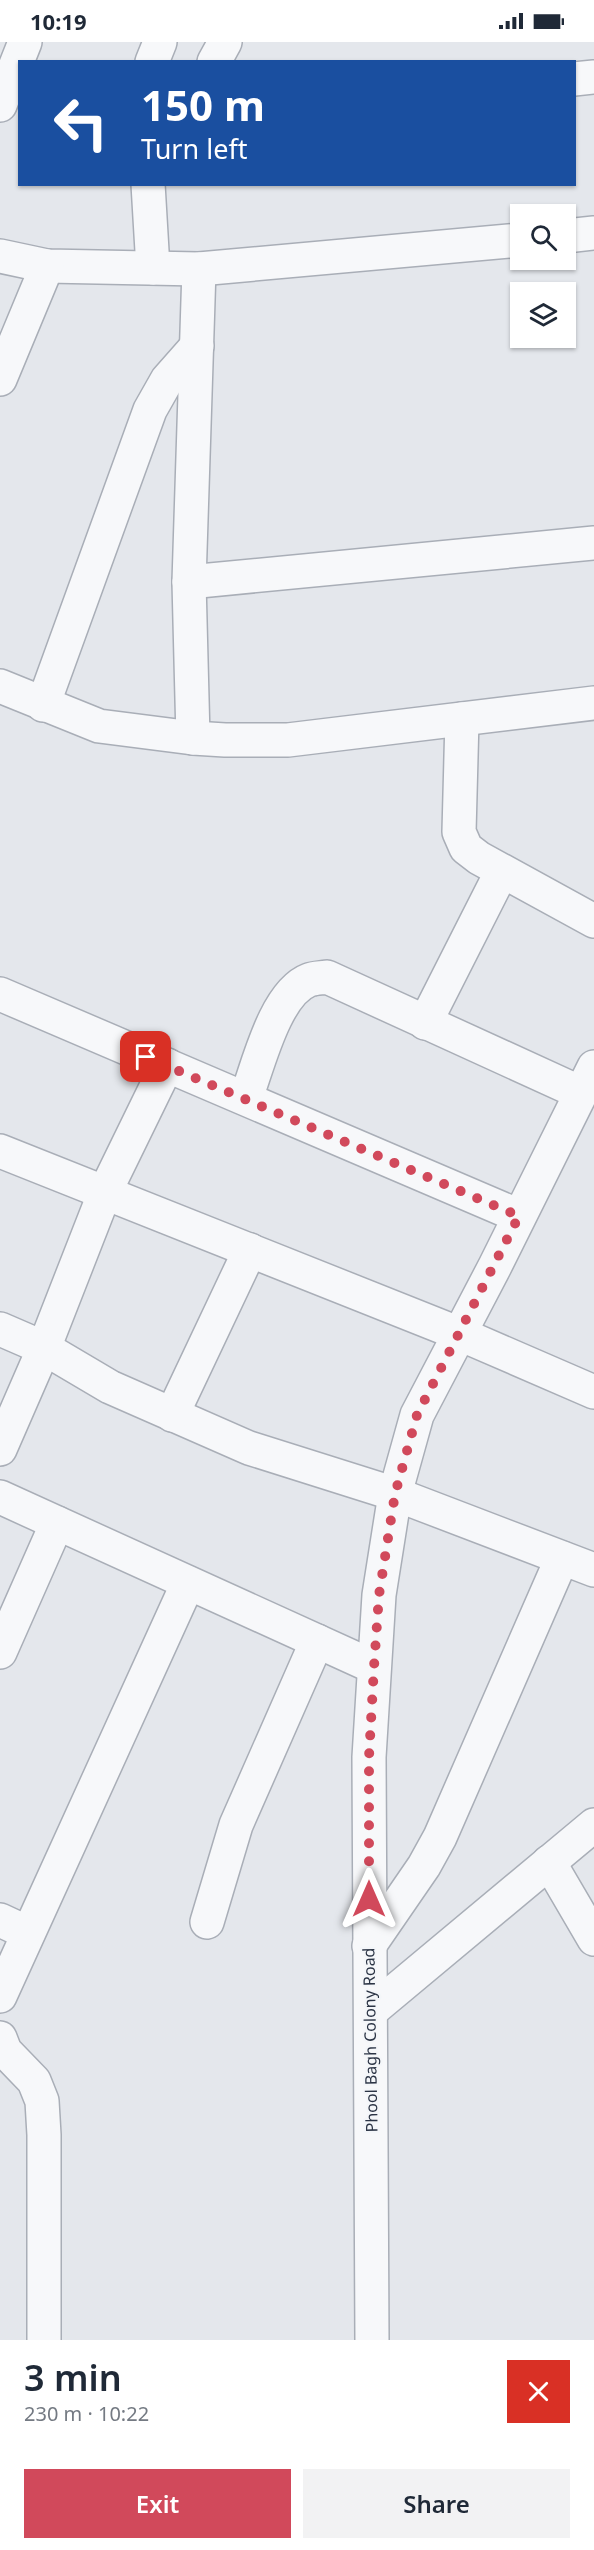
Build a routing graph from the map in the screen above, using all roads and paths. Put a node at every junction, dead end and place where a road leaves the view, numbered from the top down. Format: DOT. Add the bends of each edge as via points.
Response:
graph roads {
  1 [pos="160,42"];
  2 [pos="225,42"];
  3 [pos="153,60"];
  4 [pos="215,60"];
  5 [pos="18,64"];
  6 [pos="594,77"];
  7 [pos="576,79"];
  8 [pos="0,105"];
  9 [pos="148,186"];
  10 [pos="594,233"];
  11 [pos="576,235"];
  12 [pos="510,241"];
  13 [pos="0,256"];
  14 [pos="47,266"];
  15 [pos="153,268"];
  16 [pos="200,269"];
  17 [pos="197,346"];
  18 [pos="0,379"];
  19 [pos="594,543"];
  20 [pos="189,582"];
  21 [pos="0,686"];
  22 [pos="594,703"];
  23 [pos="43,705"];
  24 [pos="462,719"];
  25 [pos="193,738"];
  26 [pos="502,871"];
  27 [pos="594,921"];
  28 [pos="0,994"];
  29 [pos="425,1023"];
  30 [pos="167,1065"];
  31 [pos="587,1081"];
  32 [pos="246,1098"];
  33 [pos="0,1151"];
  34 [pos="105,1192"];
  35 [pos="519,1216"];
  36 [pos="250,1250"];
  37 [pos="0,1329"];
  38 [pos="460,1334"];
  39 [pos="44,1348"];
  40 [pos="594,1392"];
  41 [pos="172,1415"];
  42 [pos="0,1449"];
  43 [pos="395,1494"];
  44 [pos="0,1497"];
  45 [pos="57,1523"];
  46 [pos="562,1558"];
  47 [pos="594,1570"];
  48 [pos="188,1582"];
  49 [pos="317,1641"];
  50 [pos="0,1652"];
  51 [pos="374,1667"];
  52 [pos="594,1825"];
  53 [pos="549,1862"];
  54 [pos="207,1922"];
  55 [pos="14,1927"];
  56 [pos="594,1939"];
  57 [pos="369,1946"];
  58 [pos="0,1996"];
  59 [pos="371,2011"];
  60 [pos="2,2047"];
  61 [pos="44,2340"];
  62 [pos="372,2340"];
  1 -- 3 [label="street"];
  2 -- 4 [label="street"];
  5 -- 8 [label="street"];
  6 -- 7 [label="street"];
  9 -- 15 [label="street"];
  10 -- 11 [label="street"];
  12 -- 16 [label="street"];
  13 -- 14 [label="street"];
  14 -- 15 [label="street"];
  14 -- 18 [label="street"];
  15 -- 16 [label="street"];
  16 -- 17 [label="street"];
  17 -- 20 [label="street"];
  17 -- 23 [label="street" via="167,380 150,410"];
  19 -- 20 [label="street"];
  20 -- 25 [label="street"];
  21 -- 23 [label="street"];
  22 -- 24 [label="street"];
  23 -- 25 [label="street" via="99,726"];
  24 -- 25 [label="street" via="288,740"];
  24 -- 26 [label="street" via="459,832 466,848"];
  26 -- 27 [label="street"];
  26 -- 29 [label="street"];
  28 -- 30 [label="street"];
  29 -- 31 [label="street"];
  29 -- 32 [label="street" via="327,977 309,980 295,989 279,1010"];
  30 -- 32 [label="street"];
  30 -- 34 [label="street"];
  31 -- 35 [label="street, Phool Bagh Colony Road"];
  32 -- 35 [label="street"];
  33 -- 34 [label="street"];
  34 -- 36 [label="street"];
  34 -- 39 [label="street"];
  35 -- 38 [label="street, Phool Bagh Colony Road"];
  36 -- 38 [label="street"];
  36 -- 41 [label="street"];
  37 -- 39 [label="street"];
  38 -- 40 [label="street"];
  38 -- 43 [label="street, Phool Bagh Colony Road" via="417,1415"];
  39 -- 41 [label="street" via="110,1387"];
  39 -- 42 [label="street"];
  41 -- 43 [label="street" via="249,1448"];
  43 -- 46 [label="street"];
  43 -- 51 [label="street, Phool Bagh Colony Road" via="379,1595"];
  44 -- 45 [label="street"];
  45 -- 48 [label="street"];
  45 -- 50 [label="street"];
  46 -- 47 [label="street"];
  46 -- 57 [label="street" via="440,1837"];
  48 -- 49 [label="street"];
  48 -- 55 [label="street"];
  49 -- 51 [label="street"];
  49 -- 54 [label="street" via="236,1825"];
  51 -- 57 [label="street, Phool Bagh Colony Road" via="369,1757"];
  52 -- 53 [label="street"];
  53 -- 56 [label="street"];
  53 -- 59 [label="street"];
  55 -- 58 [label="street"];
  57 -- 59 [label="street, Phool Bagh Colony Road"];
  59 -- 62 [label="street, Phool Bagh Colony Road"];
  60 -- 61 [label="street" via="34,2081 42,2101"];
}
